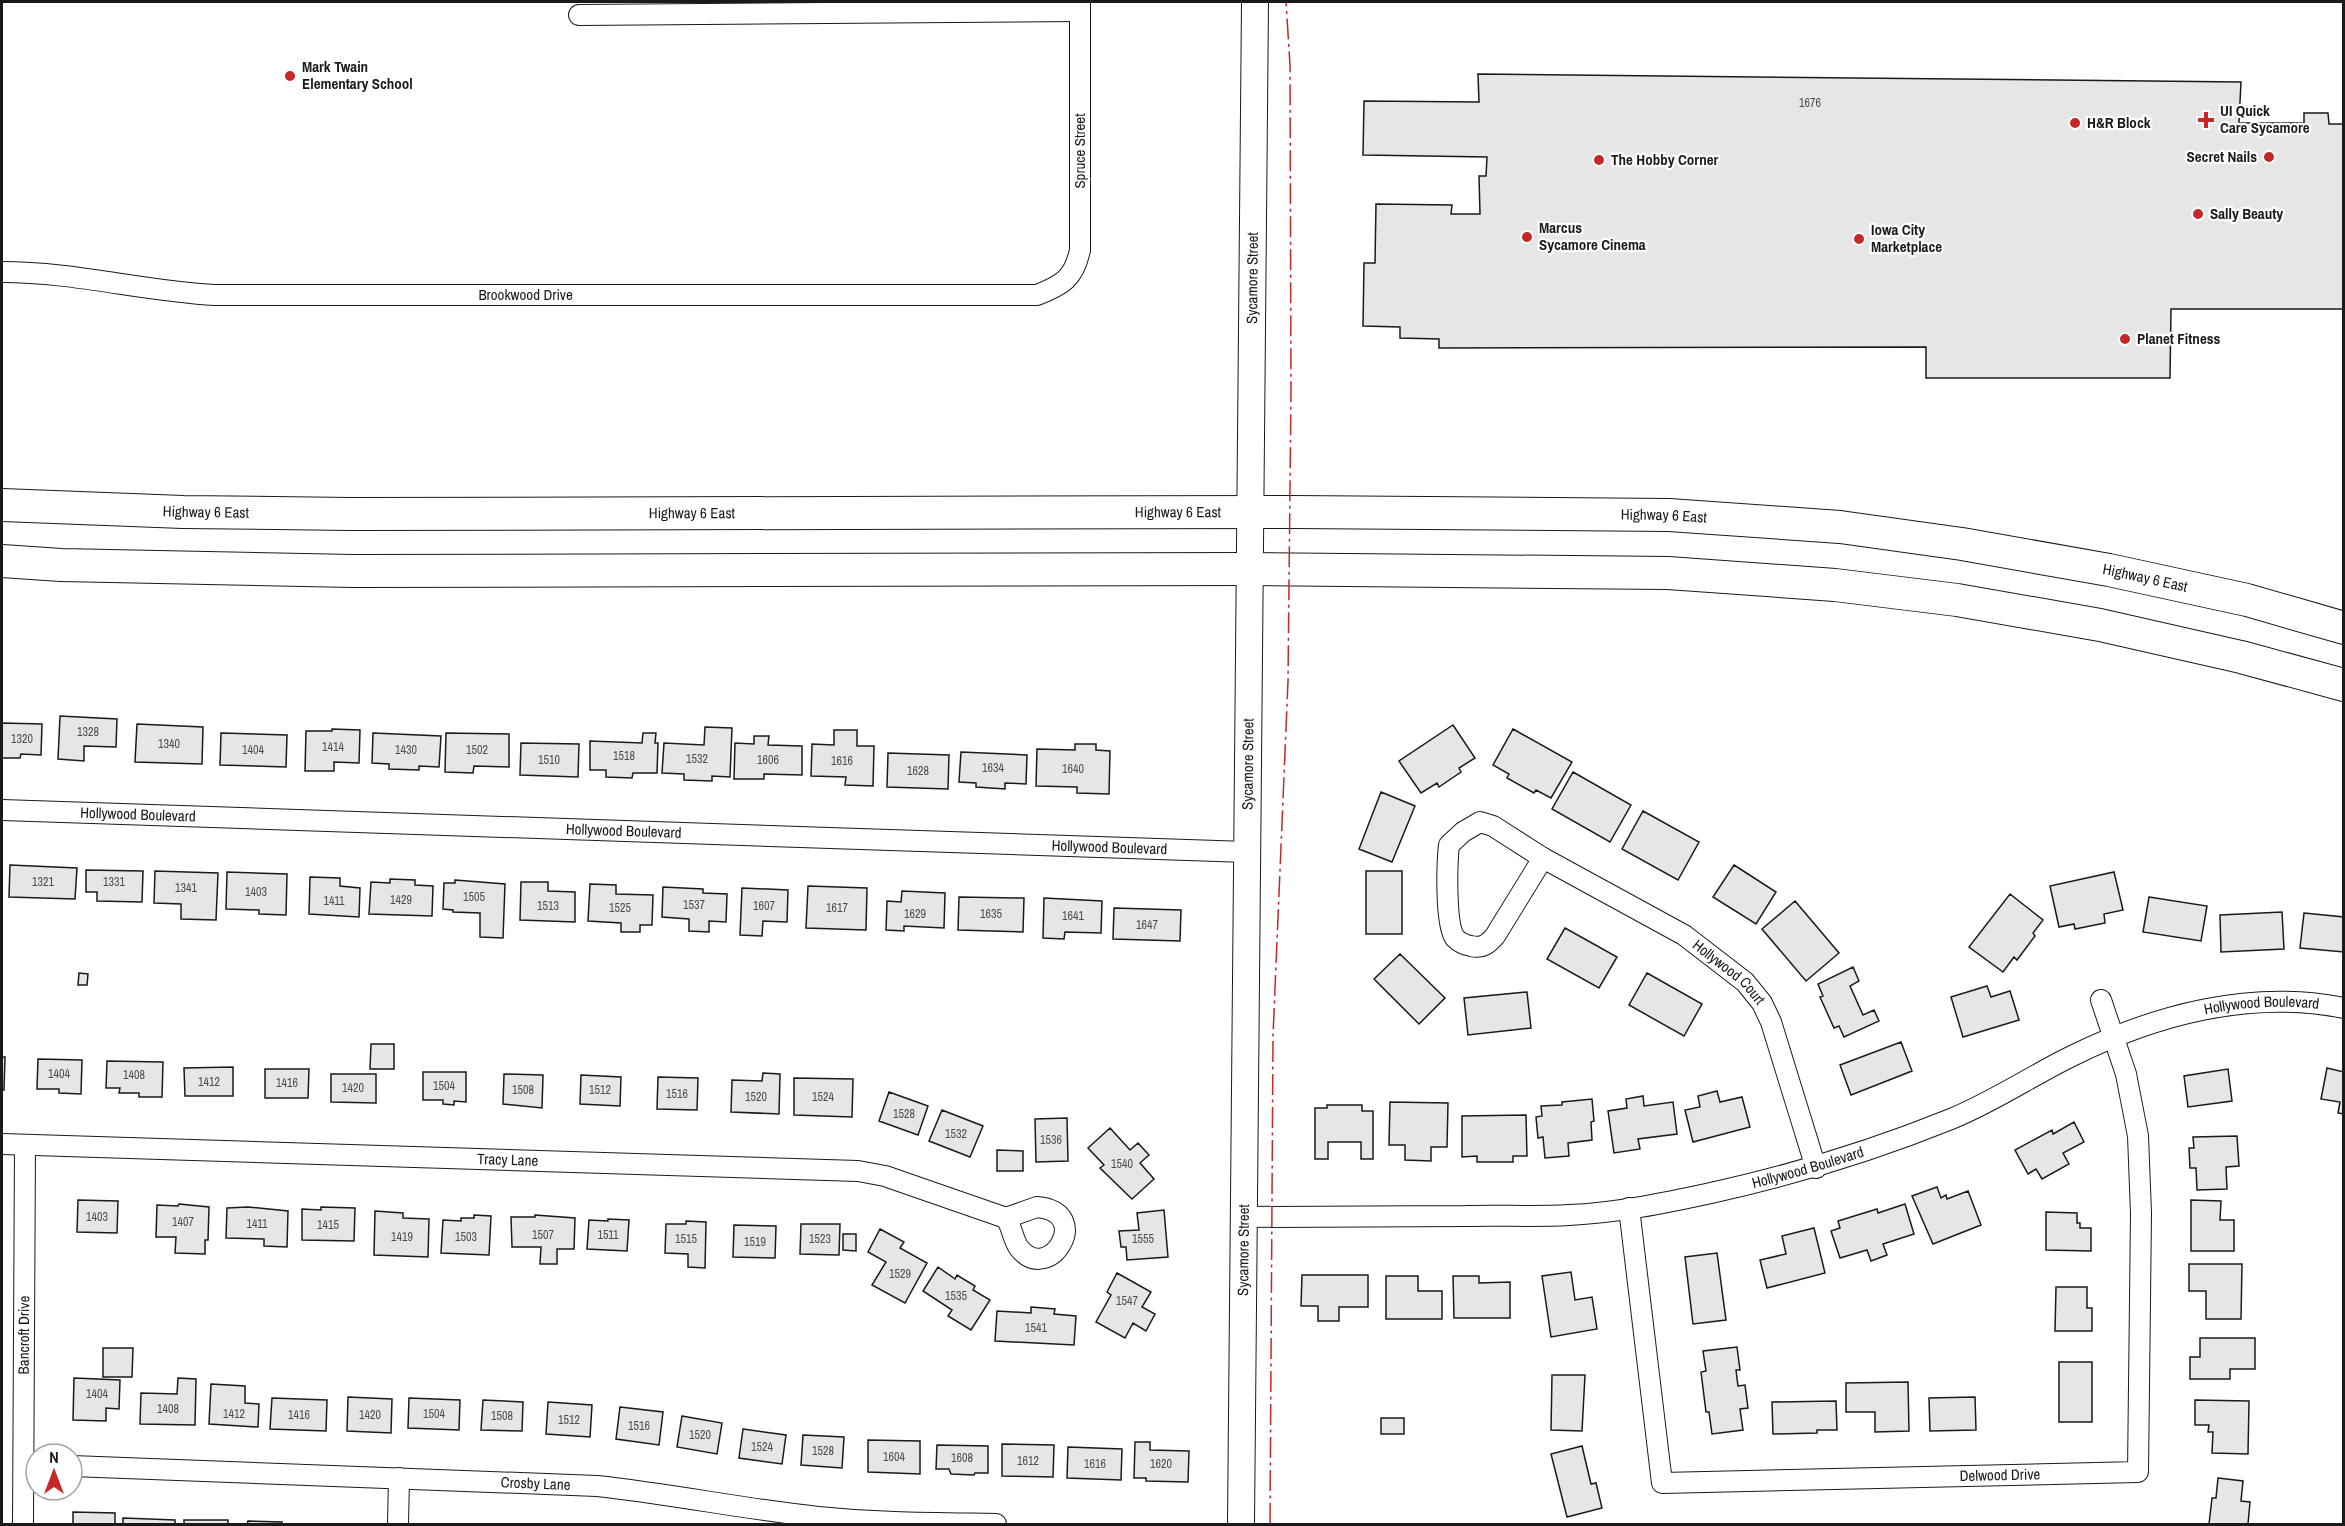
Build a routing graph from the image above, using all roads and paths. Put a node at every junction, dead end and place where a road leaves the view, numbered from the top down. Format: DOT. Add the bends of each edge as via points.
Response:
graph roads {
  1 [pos="1255,2"];
  2 [pos="1079,6"];
  3 [pos="579,15"];
  4 [pos="2,272"];
  5 [pos="1052,290"];
  6 [pos="2,505"];
  7 [pos="1250,512"];
  8 [pos="2,561"];
  9 [pos="1250,568"];
  10 [pos="2343,628"];
  11 [pos="2343,685"];
  12 [pos="2,810"];
  13 [pos="1247,852"];
  14 [pos="1543,858"];
  15 [pos="2101,1000"];
  16 [pos="2343,1008"];
  17 [pos="2115,1037"];
  18 [pos="2,1144"];
  19 [pos="25,1145"];
  20 [pos="1816,1168"];
  21 [pos="1629,1208"];
  22 [pos="1243,1217"];
  23 [pos="1006,1218"];
  24 [pos="30,1442"];
  25 [pos="84,1466"];
  26 [pos="399,1478"];
  27 [pos="26,1502"];
  28 [pos="23,1524"];
  29 [pos="398,1524"];
  30 [pos="996,1524"];
  31 [pos="1241,1524"];
  1 -- 7 [label="street, Sycamore Street"];
  2 -- 3 [label="street"];
  2 -- 5 [label="street, Spruce Street" via="1080,250 1076,269"];
  4 -- 5 [label="street, Brookwood Drive" via="57,274 215,295 1023,296"];
  6 -- 7 [label="main road, Highway 6 East" via="351,514"];
  7 -- 9 [label="street, Sycamore Street"];
  7 -- 10 [label="main road, Highway 6 East" via="1669,515 1840,527 2109,570 2247,600"];
  8 -- 9 [label="main road" via="353,571"];
  9 -- 11 [label="main road" via="1668,573 1835,585 1957,600 2100,625"];
  9 -- 13 [label="street, Sycamore Street"];
  12 -- 13 [label="street, Hollywood Boulevard"];
  13 -- 22 [label="street, Sycamore Street"];
  14 -- 14 [label="street, Hollywood Court" via="1487,945 1475,947 1456,939 1449,912 1449,845 1480,822"];
  14 -- 20 [label="street, Hollywood Court" via="1684,935 1745,982 1771,1022"];
  15 -- 17 [label="street, Delwood Drive"];
  16 -- 17 [label="street, Hollywood Boulevard" via="2239,1004 2196,1011"];
  17 -- 20 [label="street, Hollywood Boulevard" via="1960,1115"];
  17 -- 21 [label="street, Delwood Drive" via="2134,1107 2141,1173 2138,1472 1662,1483"];
  18 -- 19 [label="street, Tracy Lane"];
  19 -- 23 [label="street, Tracy Lane" via="858,1171 885,1176"];
  19 -- 24 [label="street, Bancroft Drive"];
  20 -- 21 [label="street, Hollywood Boulevard"];
  21 -- 22 [label="street, Hollywood Boulevard" via="1570,1215"];
  22 -- 31 [label="street, Sycamore Street"];
  25 -- 26 [label="street, Crosby Lane"];
  26 -- 29 [label="street"];
  26 -- 30 [label="street, Crosby Lane" via="597,1486 820,1517"];
  27 -- 28 [label="street, Bancroft Drive"];
}
